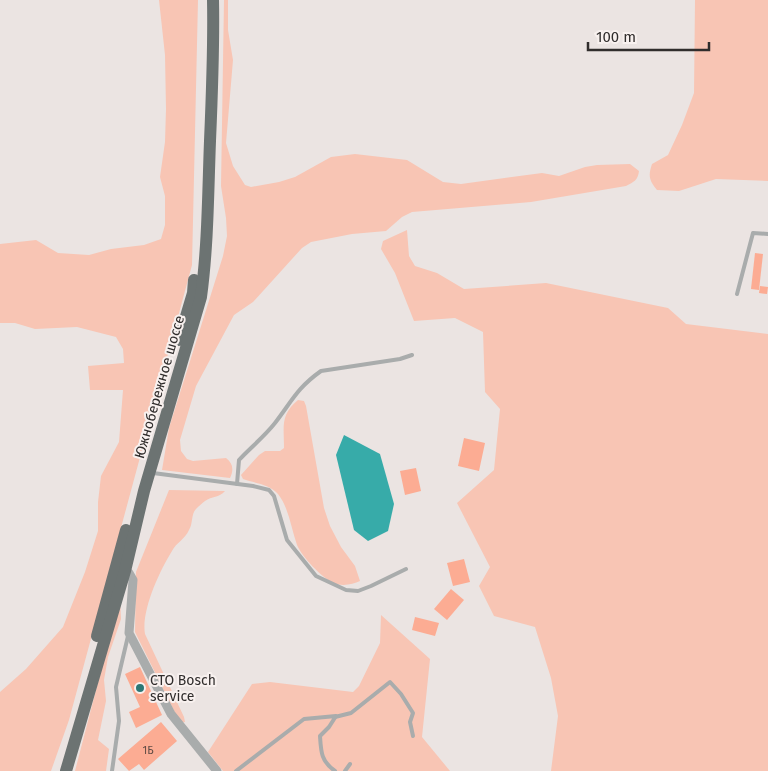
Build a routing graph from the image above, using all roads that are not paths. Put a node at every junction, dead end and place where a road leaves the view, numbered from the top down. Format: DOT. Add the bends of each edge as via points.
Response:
graph roads {
  1 [pos="205,0"];
  2 [pos="213,0"];
  3 [pos="768,234"];
  4 [pos="737,294"];
  5 [pos="412,355"];
  6 [pos="173,378"];
  7 [pos="150,472"];
  8 [pos="237,484"];
  9 [pos="120,569"];
  10 [pos="406,569"];
  11 [pos="129,634"];
  12 [pos="335,717"];
  13 [pos="413,736"];
  14 [pos="350,764"];
  15 [pos="60,771"];
  16 [pos="66,771"];
  17 [pos="112,771"];
  18 [pos="217,771"];
  19 [pos="236,771"];
  20 [pos="335,771"];
  21 [pos="345,771"];
  1 -- 6 [label="highway, Южнобережное шоссе" via="197,260 193,293"];
  2 -- 6 [label="highway, Южнобережное шоссе" via="205,265 201,297"];
  3 -- 4 [label="lane" via="753,233"];
  5 -- 8 [label="lane" via="321,370 293,396 274,424 239,460"];
  6 -- 7 [label="highway, Южнобережное шоссе"];
  6 -- 9 [label="highway, Южнобережное шоссе"];
  7 -- 8 [label="lane"];
  7 -- 9 [label="highway, Южнобережное шоссе"];
  8 -- 10 [label="lane" via="270,490 287,540 316,576 346,590 358,591"];
  9 -- 11 [label="street" via="129,573 133,580"];
  9 -- 15 [label="highway, Южнобережное шоссе"];
  9 -- 16 [label="highway, Южнобережное шоссе"];
  11 -- 17 [label="lane" via="116,687 119,721"];
  11 -- 18 [label="street" via="171,714"];
  12 -- 13 [label="lane" via="351,713 390,682 414,713 410,722"];
  12 -- 19 [label="lane" via="304,719"];
  12 -- 20 [label="lane" via="320,736 325,764"];
  14 -- 21 [label="lane"];
}
